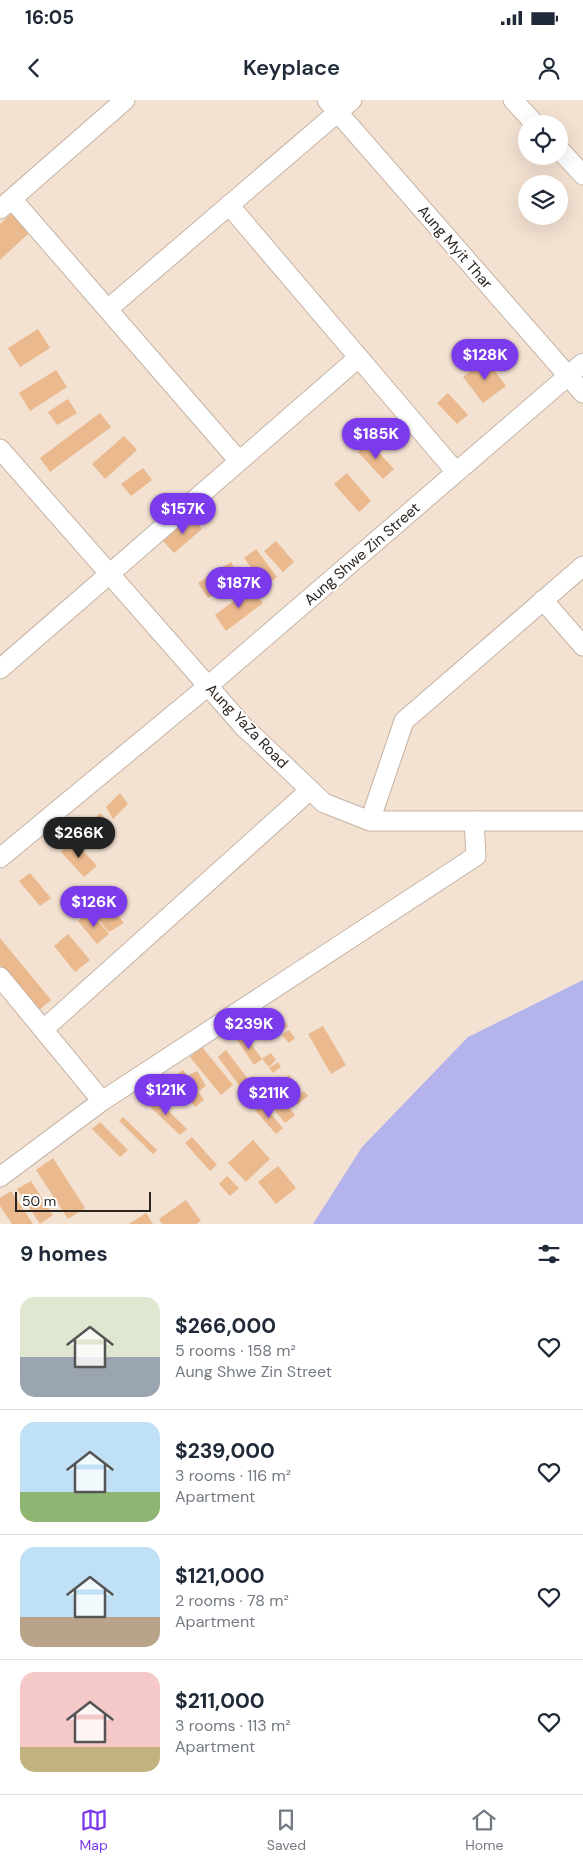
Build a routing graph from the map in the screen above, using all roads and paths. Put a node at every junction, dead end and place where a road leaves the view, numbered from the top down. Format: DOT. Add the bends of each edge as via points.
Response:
graph roads {
  1 [pos="125,100"];
  2 [pos="352,100"];
  3 [pos="513,100"];
  4 [pos="332,106"];
  5 [pos="527,115"];
  6 [pos="568,156"];
  7 [pos="580,165"];
  8 [pos="6,204"];
  9 [pos="229,206"];
  10 [pos="108,310"];
  11 [pos="358,358"];
  12 [pos="583,363"];
  13 [pos="568,376"];
  14 [pos="583,393"];
  15 [pos="0,449"];
  16 [pos="239,461"];
  17 [pos="456,472"];
  18 [pos="583,566"];
  19 [pos="109,574"];
  20 [pos="543,600"];
  21 [pos="583,646"];
  22 [pos="0,669"];
  23 [pos="208,686"];
  24 [pos="310,790"];
  25 [pos="474,821"];
  26 [pos="583,821"];
  27 [pos="370,822"];
  28 [pos="0,858"];
  29 [pos="0,977"];
  30 [pos="44,1029"];
  31 [pos="102,1101"];
  32 [pos="0,1177"];
  1 -- 8 [label="street"];
  2 -- 4 [label="street"];
  3 -- 5 [label="street"];
  4 -- 9 [label="street"];
  4 -- 13 [label="street, Aung Myit Thar"];
  6 -- 7 [label="street"];
  8 -- 10 [label="street"];
  9 -- 10 [label="street"];
  9 -- 11 [label="street"];
  10 -- 16 [label="street"];
  11 -- 16 [label="street"];
  11 -- 17 [label="street"];
  12 -- 13 [label="street, Aung Shwe Zin Street"];
  13 -- 14 [label="street, Aung Myit Thar"];
  13 -- 17 [label="street, Aung Shwe Zin Street"];
  15 -- 19 [label="street, Aung YaZa Road"];
  16 -- 19 [label="street"];
  17 -- 23 [label="street, Aung Shwe Zin Street"];
  18 -- 20 [label="street"];
  19 -- 22 [label="street"];
  19 -- 23 [label="street, Aung YaZa Road"];
  20 -- 21 [label="street"];
  20 -- 27 [label="street" via="404,721"];
  23 -- 24 [label="street, Aung YaZa Road" via="243,726"];
  23 -- 28 [label="street, Aung Shwe Zin Street"];
  24 -- 27 [label="street, Aung YaZa Road" via="324,803"];
  24 -- 30 [label="street"];
  25 -- 26 [label="street, Aung YaZa Road"];
  25 -- 27 [label="street, Aung YaZa Road"];
  25 -- 31 [label="street" via="476,856"];
  29 -- 30 [label="street"];
  30 -- 31 [label="street"];
  31 -- 32 [label="street"];
}
